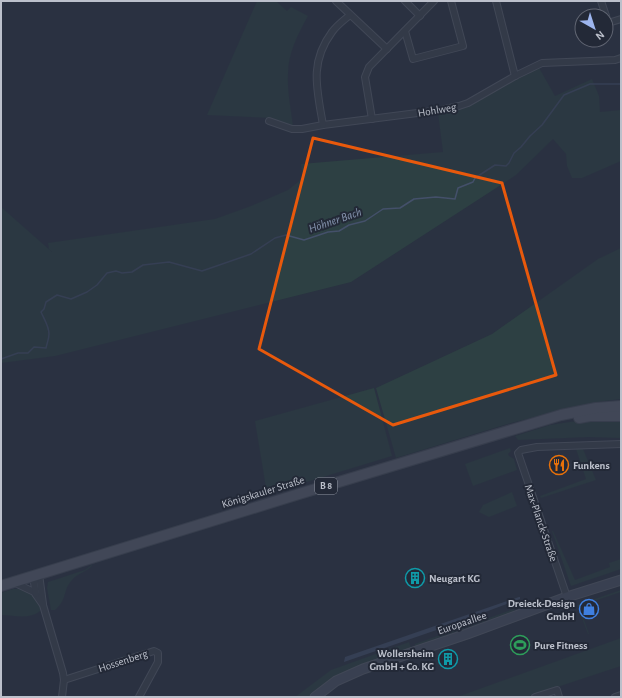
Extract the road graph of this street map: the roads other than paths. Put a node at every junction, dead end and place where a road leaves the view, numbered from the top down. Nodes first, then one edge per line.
1 (336, 1) edge
2 (405, 1) edge
3 (434, 1) edge
4 (451, 1) edge
5 (496, 1) edge
6 (350, 15) junction
7 (420, 16) junction
8 (405, 31) junction
9 (387, 49) junction
10 (621, 58) edge
11 (515, 76) junction
12 (372, 119) junction
13 (269, 121) dead end
14 (323, 125) junction
15 (621, 406) edge
16 (621, 416) edge
17 (534, 424) junction
18 (621, 444) edge
19 (39, 574) junction
20 (621, 580) edge
21 (13, 582) junction
22 (1, 586) edge
23 (36, 594) junction
24 (567, 597) junction
25 (43, 605) junction
26 (64, 680) junction
27 (621, 695) edge
28 (62, 697) edge
29 (139, 697) edge
30 (315, 697) edge
31 (534, 697) edge
32 (559, 697) edge
33 (615, 697) edge

1 - 6 street
2 - 7 street
3 - 7 street
4 - 8 street
5 - 11 street
6 - 9 street
6 - 14 street
7 - 8 street
8 - 9 street
9 - 12 street
10 - 11 street, Hohlweg
11 - 12 street, Hohlweg
12 - 14 street, Hohlweg
13 - 14 street, Hohlweg
15 - 17 main road, Königskauler Straße / B 8
16 - 17 main road, Königskauler Straße / B 8
17 - 19 main road, Königskauler Straße / B 8
18 - 24 street, Max-Planck-Straße
19 - 21 main road, Königskauler Straße / B 8
19 - 23 street
19 - 25 street
20 - 24 main road, Europaallee
21 - 22 main road, Königskauler Straße / B 8
21 - 23 street
23 - 25 street
24 - 30 main road, Europaallee
25 - 26 street
26 - 28 street
26 - 29 street, Hossenberg
27 - 33 street
31 - 32 street

